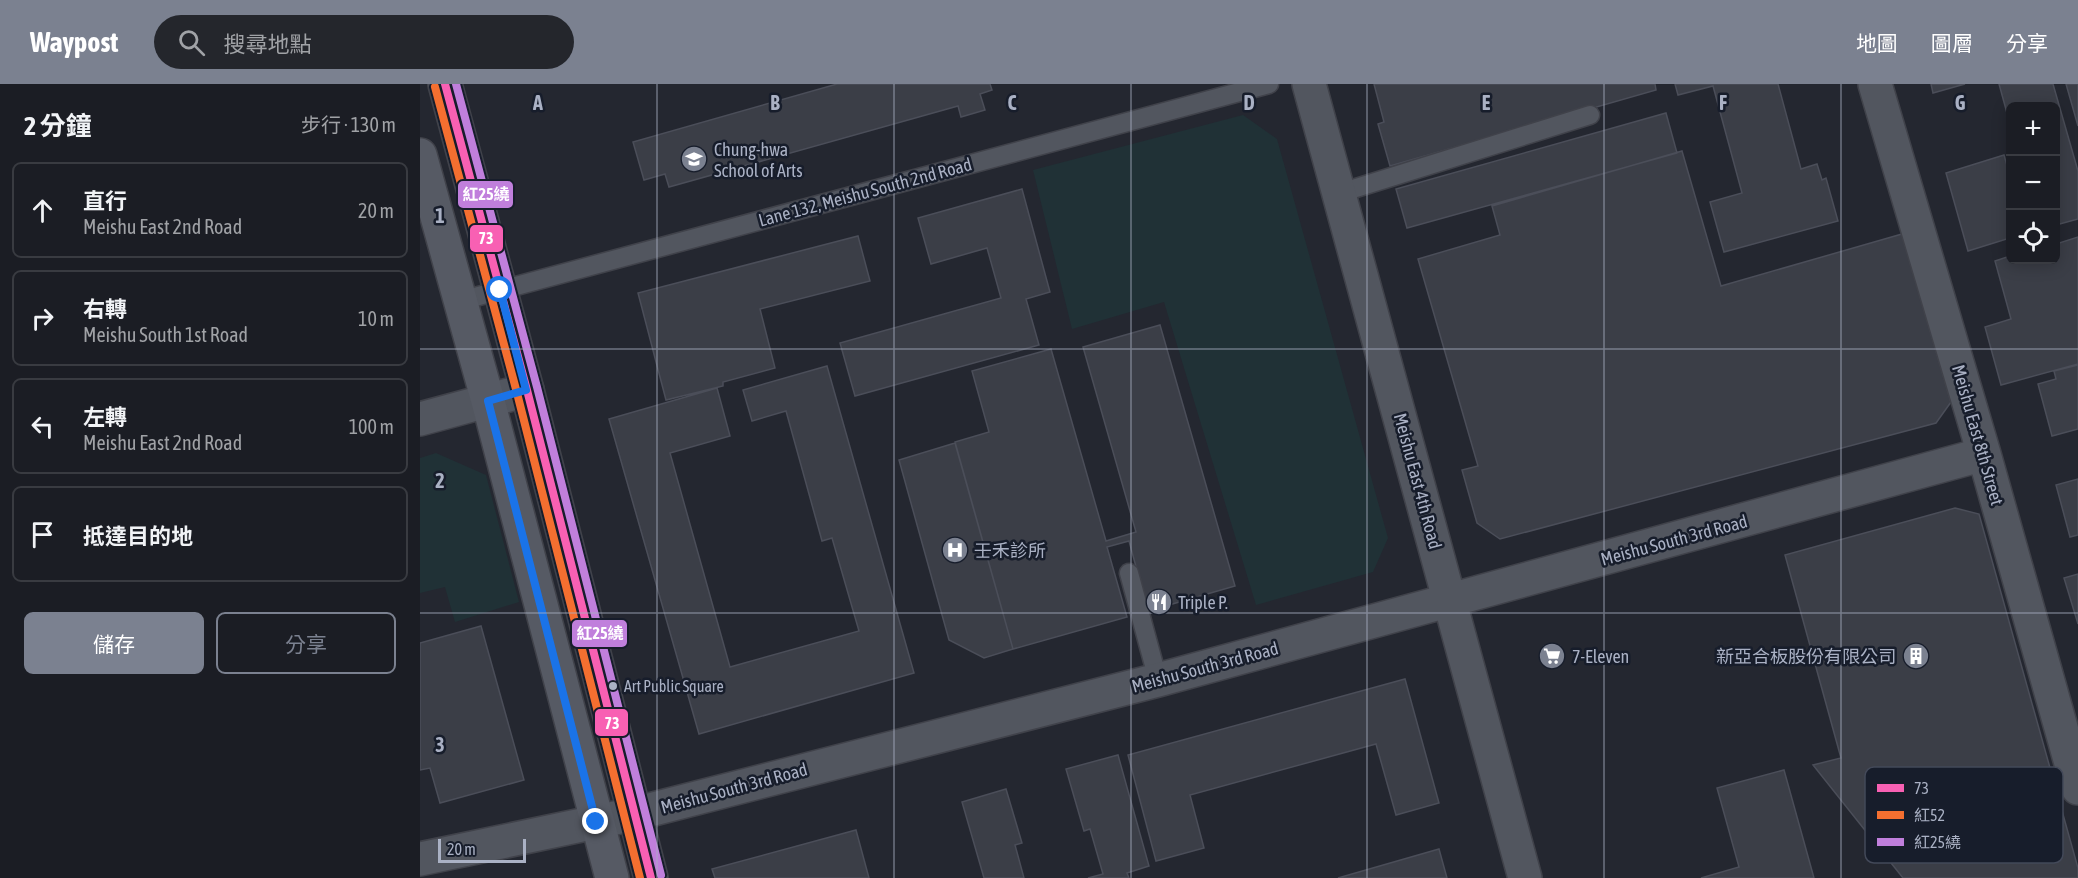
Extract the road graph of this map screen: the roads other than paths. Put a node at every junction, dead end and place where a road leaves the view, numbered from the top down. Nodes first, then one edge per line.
1 (445, 84) edge
2 (1269, 84) edge
3 (1309, 84) edge
4 (1875, 84) edge
5 (1590, 115) dead end
6 (420, 155) edge
7 (1340, 193) junction
8 (500, 290) junction
9 (460, 301) junction
10 (526, 390) junction
11 (488, 401) junction
12 (420, 419) edge
13 (1984, 454) junction
14 (1129, 573) dead end
15 (1450, 602) junction
16 (1158, 680) junction
17 (2078, 788) edge
18 (634, 814) junction
19 (596, 822) junction
20 (420, 859) edge
21 (612, 878) edge
22 (651, 878) edge
23 (1525, 878) edge

1 - 8 street
2 - 8 lane, Lane 132, Meishu South 2nd Road
3 - 7 street, Meishu East 4th Road
4 - 13 street, Meishu East 8th Street
5 - 7 lane
6 - 9 street
7 - 15 street, Meishu East 4th Road
8 - 9 lane, Lane 132, Meishu South 2nd Road
8 - 10 street
9 - 11 street
10 - 11 street
10 - 18 street
11 - 12 street
11 - 19 street
13 - 15 street, Meishu South 3rd Road
13 - 17 street, Meishu East 8th Street
14 - 16 lane
15 - 16 street, Meishu South 3rd Road
15 - 23 street, Meishu East 4th Road
16 - 18 street, Meishu South 3rd Road
18 - 19 street, Meishu South 3rd Road
18 - 22 street
19 - 20 street, Meishu South 3rd Road
19 - 21 street

